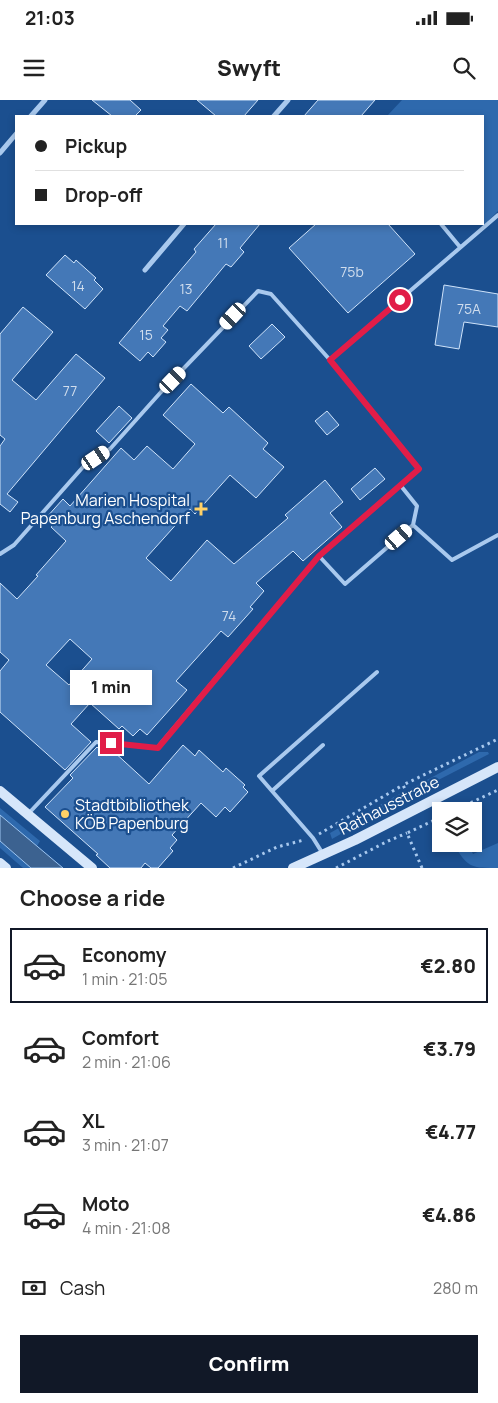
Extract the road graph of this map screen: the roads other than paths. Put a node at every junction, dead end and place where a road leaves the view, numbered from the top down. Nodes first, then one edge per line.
1 (45, 100) edge
2 (288, 100) edge
3 (32, 115) edge
4 (275, 115) edge
5 (15, 135) edge
6 (0, 153) edge
7 (498, 215) edge
8 (183, 225) edge
9 (442, 225) edge
10 (460, 247) junction
11 (145, 270) dead end
12 (330, 360) junction
13 (401, 486) junction
14 (413, 525) junction
15 (498, 535) edge
16 (0, 554) edge
17 (319, 556) junction
18 (377, 672) dead end
19 (323, 745) dead end
20 (498, 767) edge
21 (0, 791) edge
22 (272, 791) junction
23 (28, 814) junction
24 (323, 854) junction
25 (0, 863) edge
26 (6, 868) edge
27 (92, 868) edge
28 (293, 868) edge

1 - 3 street
2 - 4 street
5 - 6 street
7 - 10 lane
8 - 11 street
9 - 10 lane
10 - 12 lane
12 - 13 lane
12 - 16 lane
13 - 14 lane
13 - 17 lane
14 - 15 lane
14 - 17 lane
17 - 23 lane
18 - 22 lane
19 - 22 lane
20 - 24 street, Rathausstraße
21 - 23 street
22 - 24 lane
23 - 27 street
24 - 28 street, Rathausstraße
25 - 26 street

